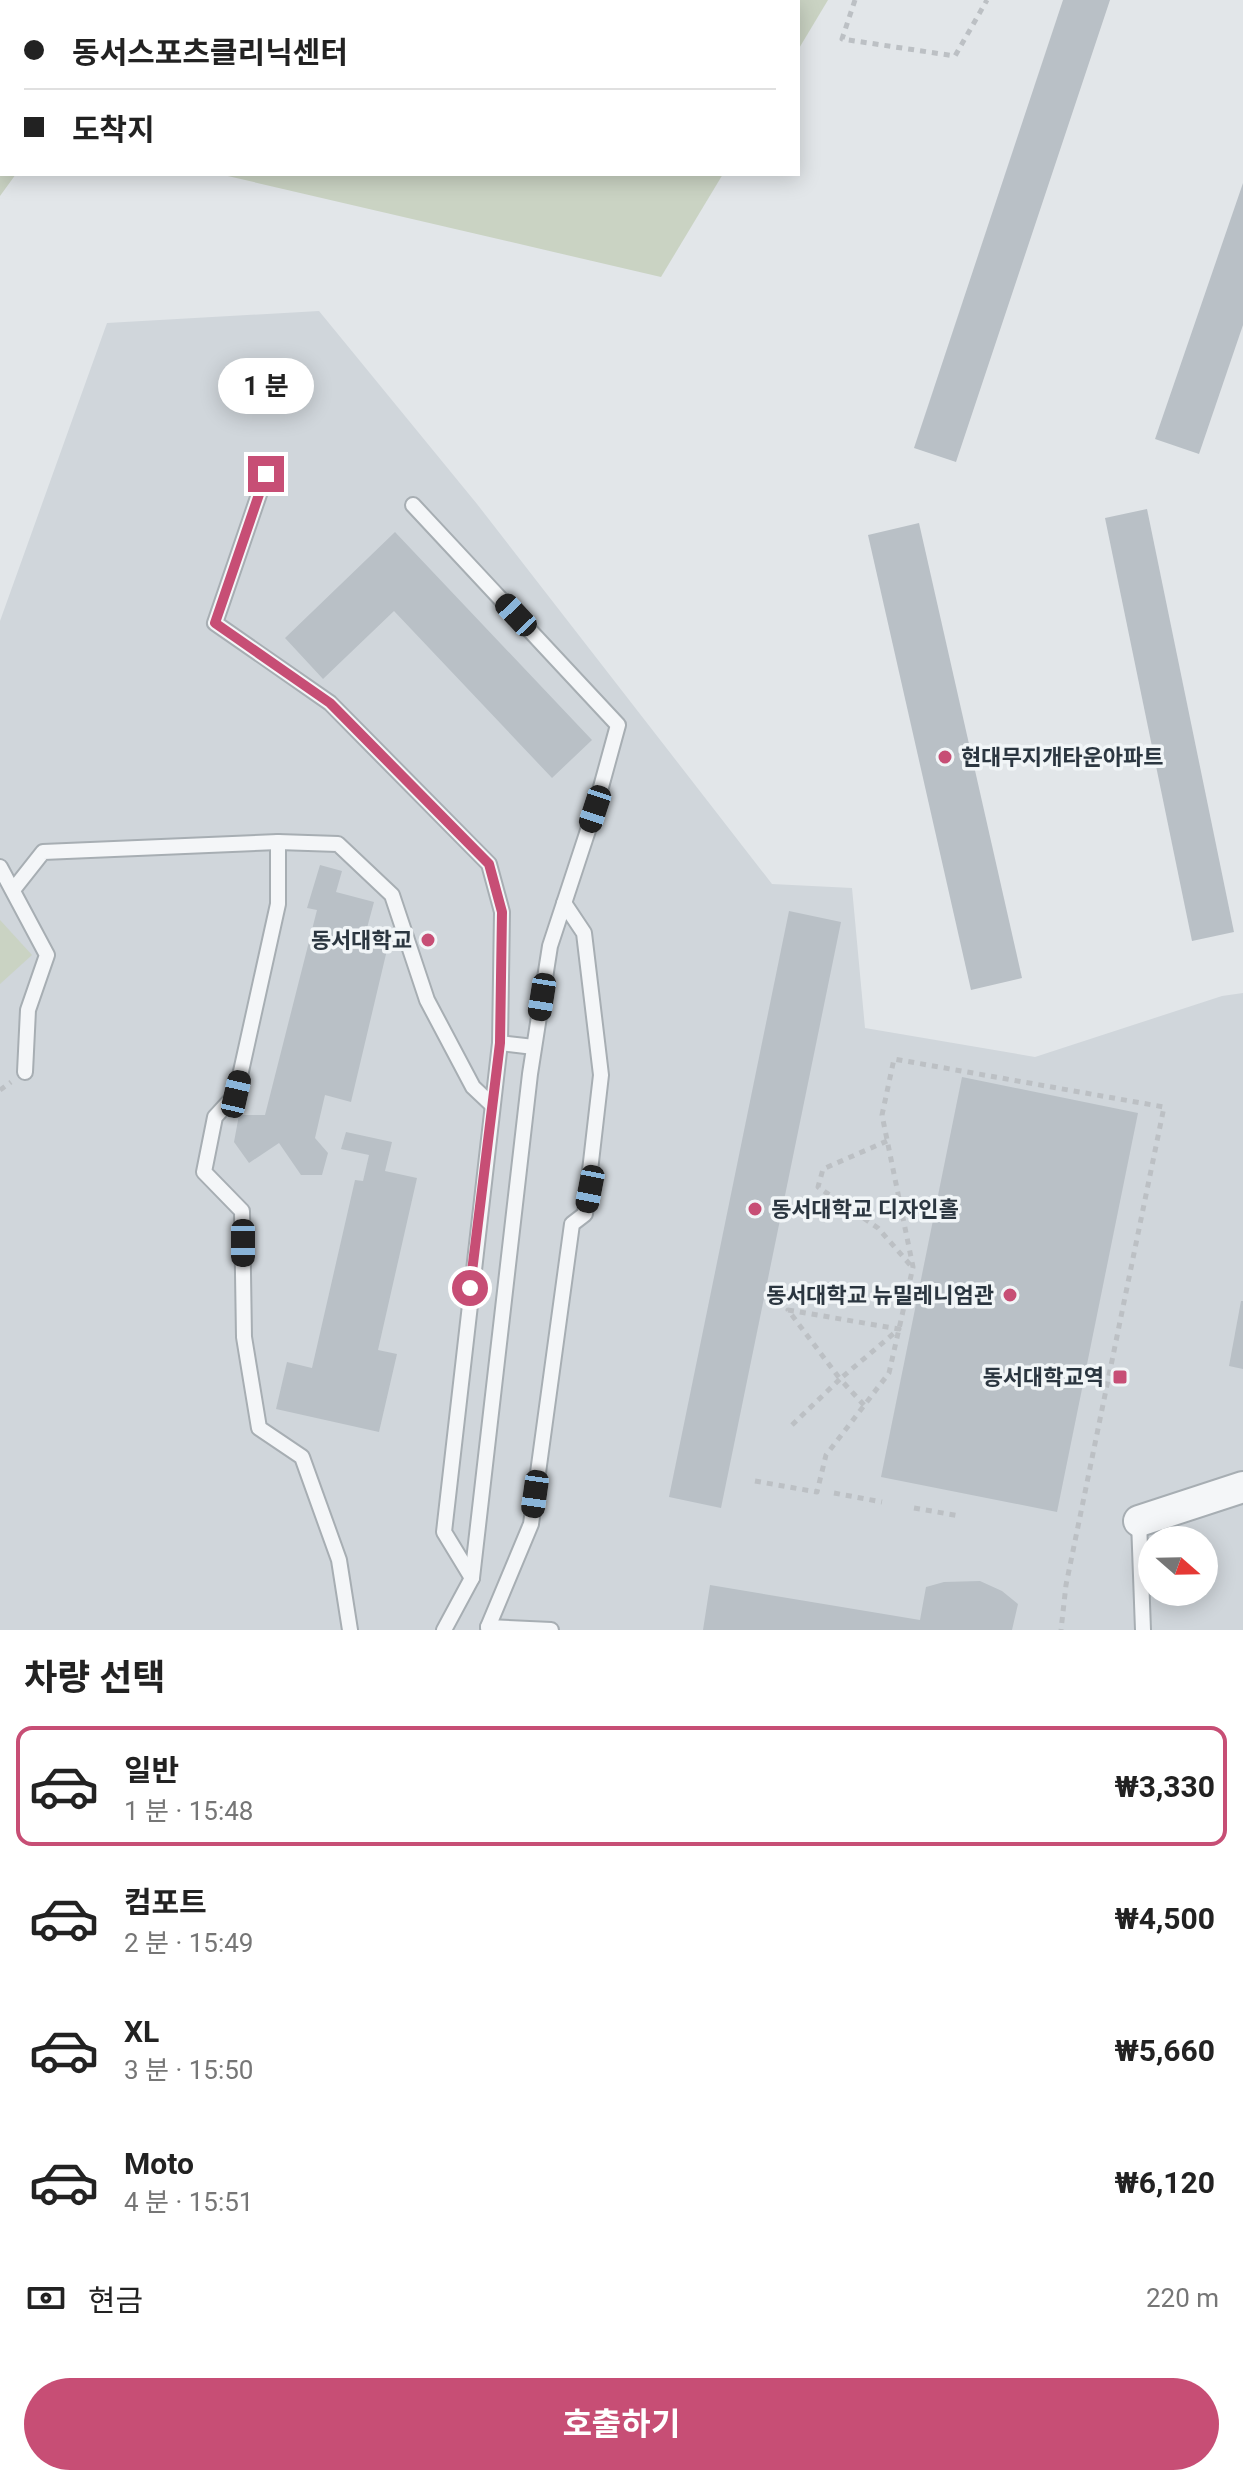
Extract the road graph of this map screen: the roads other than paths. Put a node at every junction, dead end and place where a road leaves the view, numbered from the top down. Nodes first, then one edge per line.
1 (266, 474) dead end
2 (413, 505) dead end
3 (278, 842) junction
4 (0, 867) edge
5 (13, 890) junction
6 (564, 903) junction
7 (500, 1043) junction
8 (534, 1047) junction
9 (25, 1072) dead end
10 (491, 1104) junction
11 (1243, 1487) edge
12 (1139, 1521) joint
13 (472, 1578) junction
14 (489, 1629) edge
15 (350, 1630) edge
16 (444, 1630) edge
17 (551, 1630) edge
18 (1143, 1630) edge

1 - 7 lane
2 - 6 lane
3 - 5 lane
3 - 10 lane
3 - 15 lane
4 - 5 lane
5 - 9 lane
6 - 8 lane
6 - 14 lane
7 - 8 lane
7 - 10 lane
8 - 13 lane
10 - 13 lane
11 - 12 street
12 - 18 lane
13 - 16 lane
14 - 17 lane

